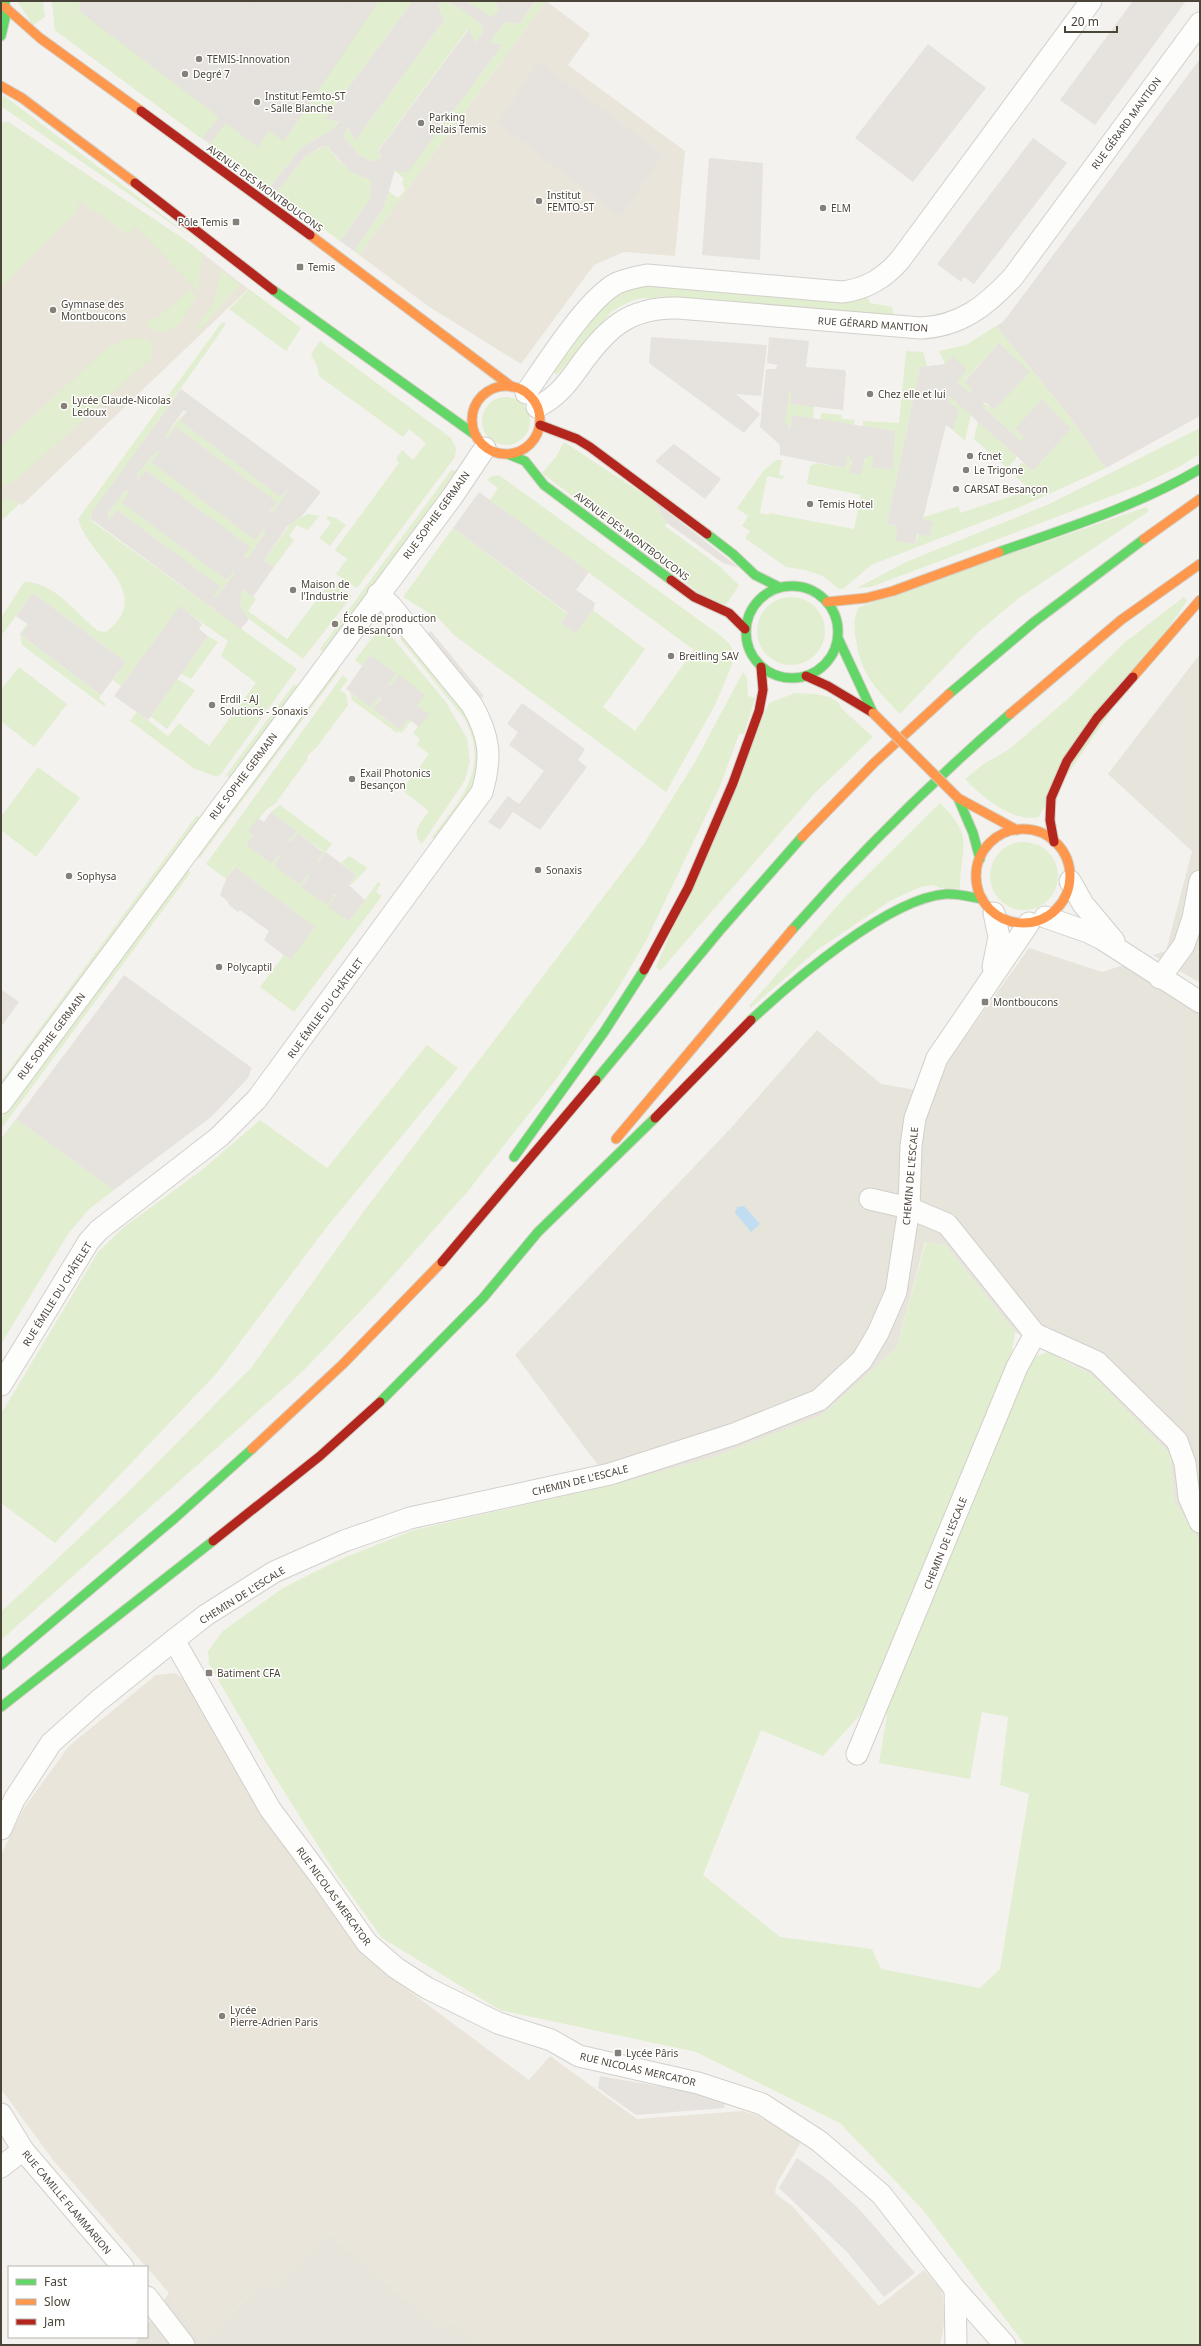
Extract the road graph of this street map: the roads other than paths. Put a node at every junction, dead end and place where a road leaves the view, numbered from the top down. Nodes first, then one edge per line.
1 (1091, 1) edge
2 (5, 4) edge
3 (1200, 23) edge
4 (1, 36) edge
5 (1, 86) edge
6 (529, 403) junction
7 (480, 441) junction
8 (510, 455) junction
9 (1200, 469) edge
10 (1200, 499) edge
11 (1200, 564) edge
12 (779, 588) junction
13 (378, 594) junction
14 (1200, 600) edge
15 (827, 602) junction
16 (745, 629) junction
17 (838, 638) junction
18 (761, 667) junction
19 (806, 676) junction
20 (873, 713) junction
21 (958, 798) junction
22 (1017, 830) junction
23 (1054, 842) junction
24 (980, 859) junction
25 (1070, 881) junction
26 (1200, 881) edge
27 (988, 906) junction
28 (1037, 920) junction
29 (1122, 950) junction
30 (991, 975) junction
31 (1160, 978) junction
32 (1200, 1002) edge
33 (1, 1103) edge
34 (509, 1164) dead end
35 (496, 1183) dead end
36 (870, 1198) dead end
37 (909, 1208) junction
38 (545, 1225) junction
39 (448, 1254) junction
40 (1035, 1334) junction
41 (1, 1386) edge
42 (1200, 1522) edge
43 (174, 1640) junction
44 (1, 1665) edge
45 (1, 1707) edge
46 (857, 1754) dead end
47 (1, 1828) edge
48 (1, 2114) edge
49 (23, 2150) junction
50 (1, 2167) edge
51 (122, 2266) edge
52 (955, 2289) junction
53 (148, 2298) edge
54 (184, 2345) edge
55 (956, 2345) edge
56 (1005, 2345) edge

1 - 6 street
2 - 4 main road
2 - 6 main road, AVENUE DES MONTBOUCONS
3 - 6 street, RUE GÉRARD MANTION
5 - 7 main road
6 - 7 main road
6 - 8 main road
6 - 12 main road, AVENUE DES MONTBOUCONS
7 - 8 main road
7 - 13 street, RUE SOPHIE GERMAIN
8 - 16 main road, AVENUE DES MONTBOUCONS
9 - 15 main road
10 - 39 main road
11 - 38 main road
12 - 15 main road
12 - 16 main road
13 - 33 street, RUE SOPHIE GERMAIN
13 - 41 street, RUE ÉMILIE DU CHÂTELET
14 - 23 main road
15 - 17 main road
16 - 18 main road
17 - 19 main road
17 - 20 main road
18 - 19 main road
18 - 34 main road
19 - 20 main road
20 - 21 main road, bridge
21 - 22 main road
21 - 24 main road
22 - 23 main road
22 - 24 main road
23 - 25 main road
24 - 27 main road
25 - 28 main road
25 - 29 street
26 - 31 street
27 - 28 main road
27 - 30 street, CHEMIN DE L'ESCALE
27 - 38 main road
28 - 29 street
28 - 30 street, CHEMIN DE L'ESCALE
29 - 31 street
30 - 37 street, CHEMIN DE L'ESCALE
31 - 32 street
35 - 39 main road
36 - 37 street
37 - 40 street
37 - 43 street, CHEMIN DE L'ESCALE
38 - 45 main road
39 - 44 main road
40 - 42 street
40 - 46 street, CHEMIN DE L'ESCALE
43 - 47 street, CHEMIN DE L'ESCALE
43 - 52 street, RUE NICOLAS MERCATOR
48 - 49 street, RUE CAMILLE FLAMMARION
49 - 50 street
49 - 51 street, RUE CAMILLE FLAMMARION
52 - 55 street
52 - 56 street, RUE NICOLAS MERCATOR
53 - 54 street

